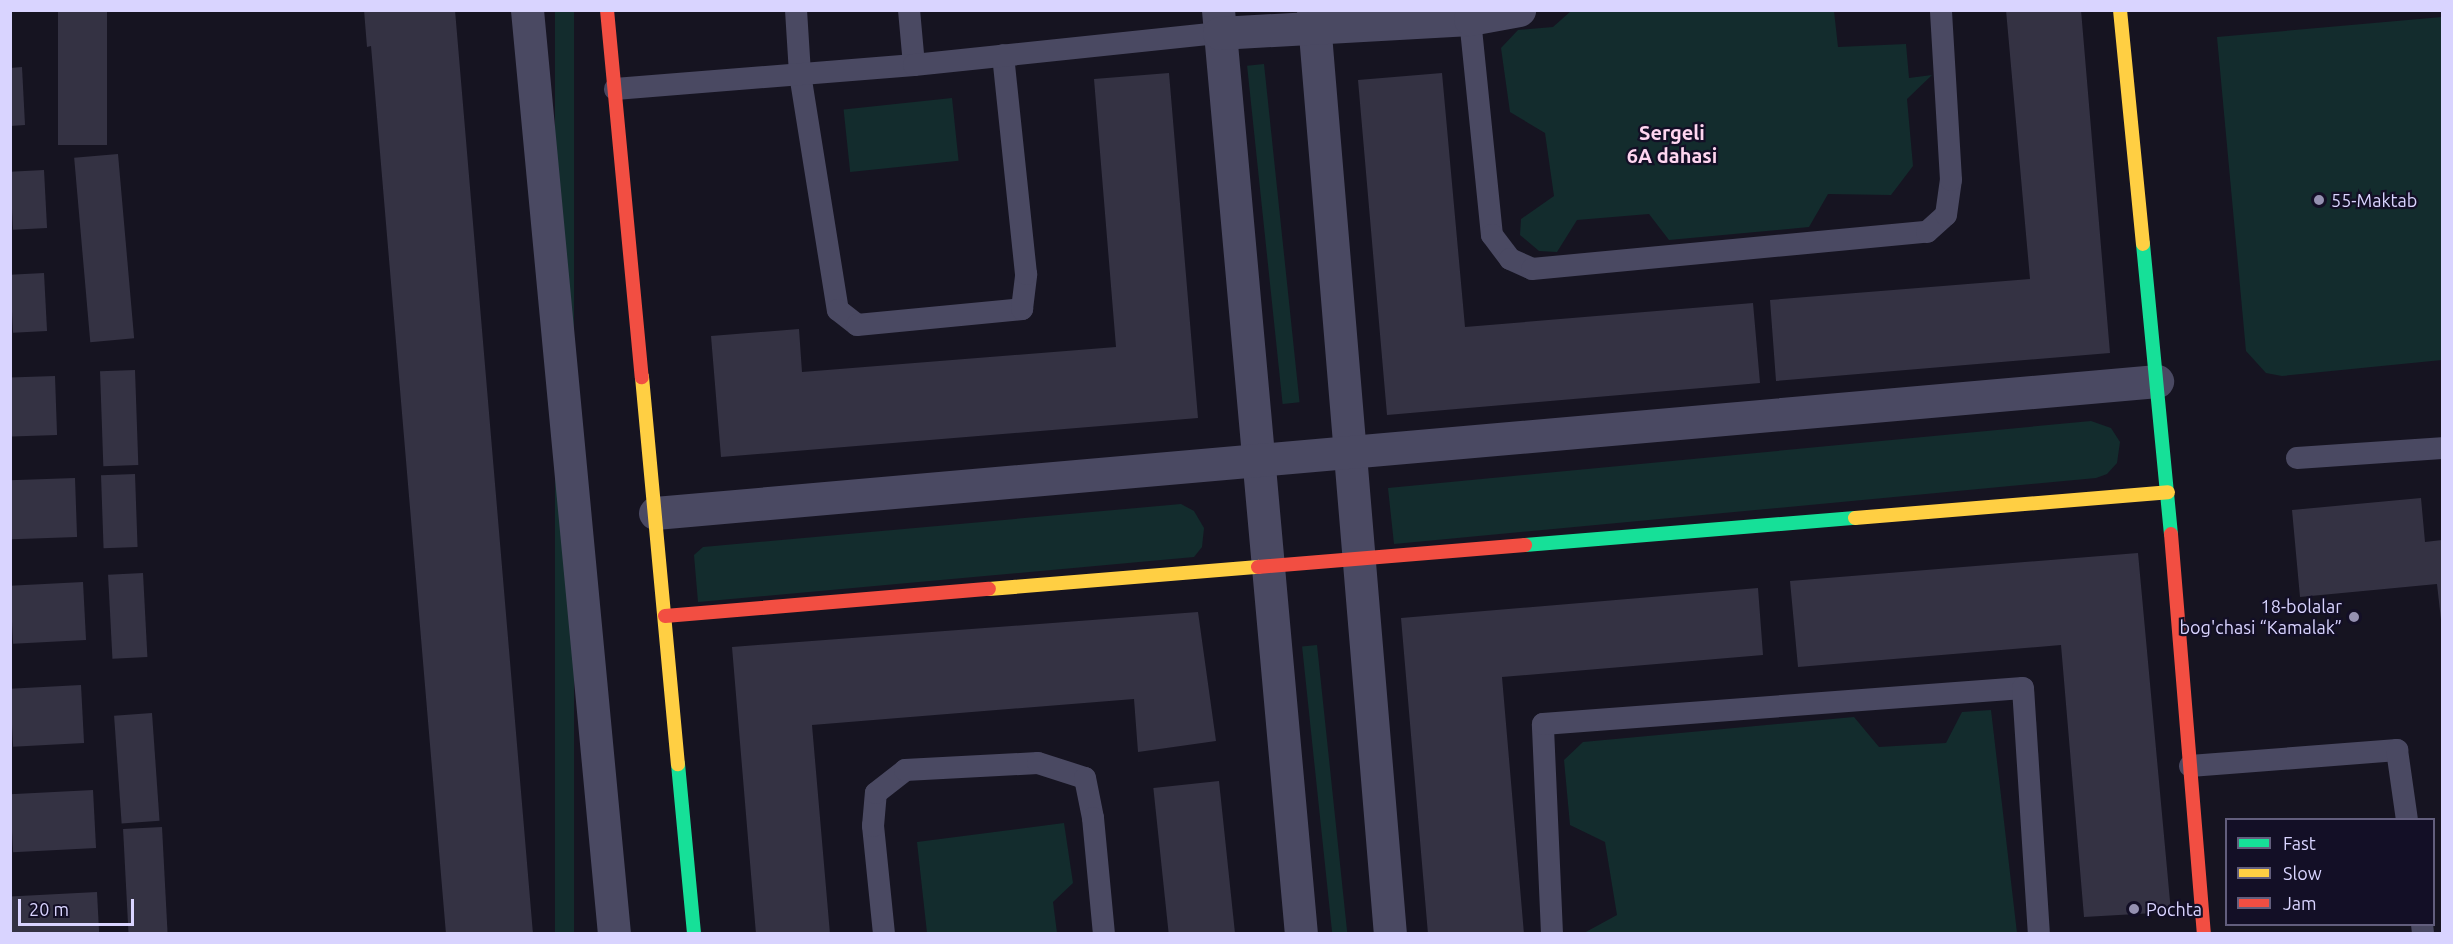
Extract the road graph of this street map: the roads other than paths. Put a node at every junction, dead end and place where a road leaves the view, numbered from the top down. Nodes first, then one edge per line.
1 (527, 10) edge
2 (607, 10) edge
3 (796, 10) edge
4 (909, 10) edge
5 (1519, 10) edge
6 (1941, 10) edge
7 (2120, 10) edge
8 (1314, 19) edge
9 (1470, 19) junction
10 (1218, 22) edge
11 (1003, 55) junction
12 (914, 65) junction
13 (800, 74) junction
14 (615, 89) junction
15 (2157, 381) junction
16 (2442, 448) edge
17 (1352, 453) junction
18 (2297, 458) dead end
19 (1258, 460) junction
20 (2168, 492) junction
21 (656, 513) junction
22 (1361, 561) junction
23 (1268, 568) junction
24 (665, 616) junction
25 (2190, 766) junction
26 (2407, 818) edge
27 (614, 933) edge
28 (694, 933) edge
29 (884, 933) edge
30 (1104, 933) edge
31 (1301, 933) edge
32 (1390, 933) edge
33 (1552, 933) edge
34 (2039, 933) edge
35 (2204, 933) edge

1 - 27 street
2 - 14 street
3 - 13 lane
4 - 12 lane
5 - 9 street
6 - 9 lane
7 - 15 street
8 - 9 street
8 - 10 street
8 - 17 street
10 - 11 lane
10 - 19 street
11 - 12 lane
11 - 13 lane
12 - 13 lane
13 - 14 lane
14 - 21 street
15 - 17 street
15 - 20 street
16 - 18 lane
17 - 19 street
17 - 22 street
19 - 21 street
19 - 23 street
20 - 22 street
20 - 25 street
21 - 24 street
22 - 23 street
22 - 32 street
23 - 24 street
23 - 31 street
24 - 28 street
25 - 26 lane
25 - 35 street
29 - 30 lane
33 - 34 lane

